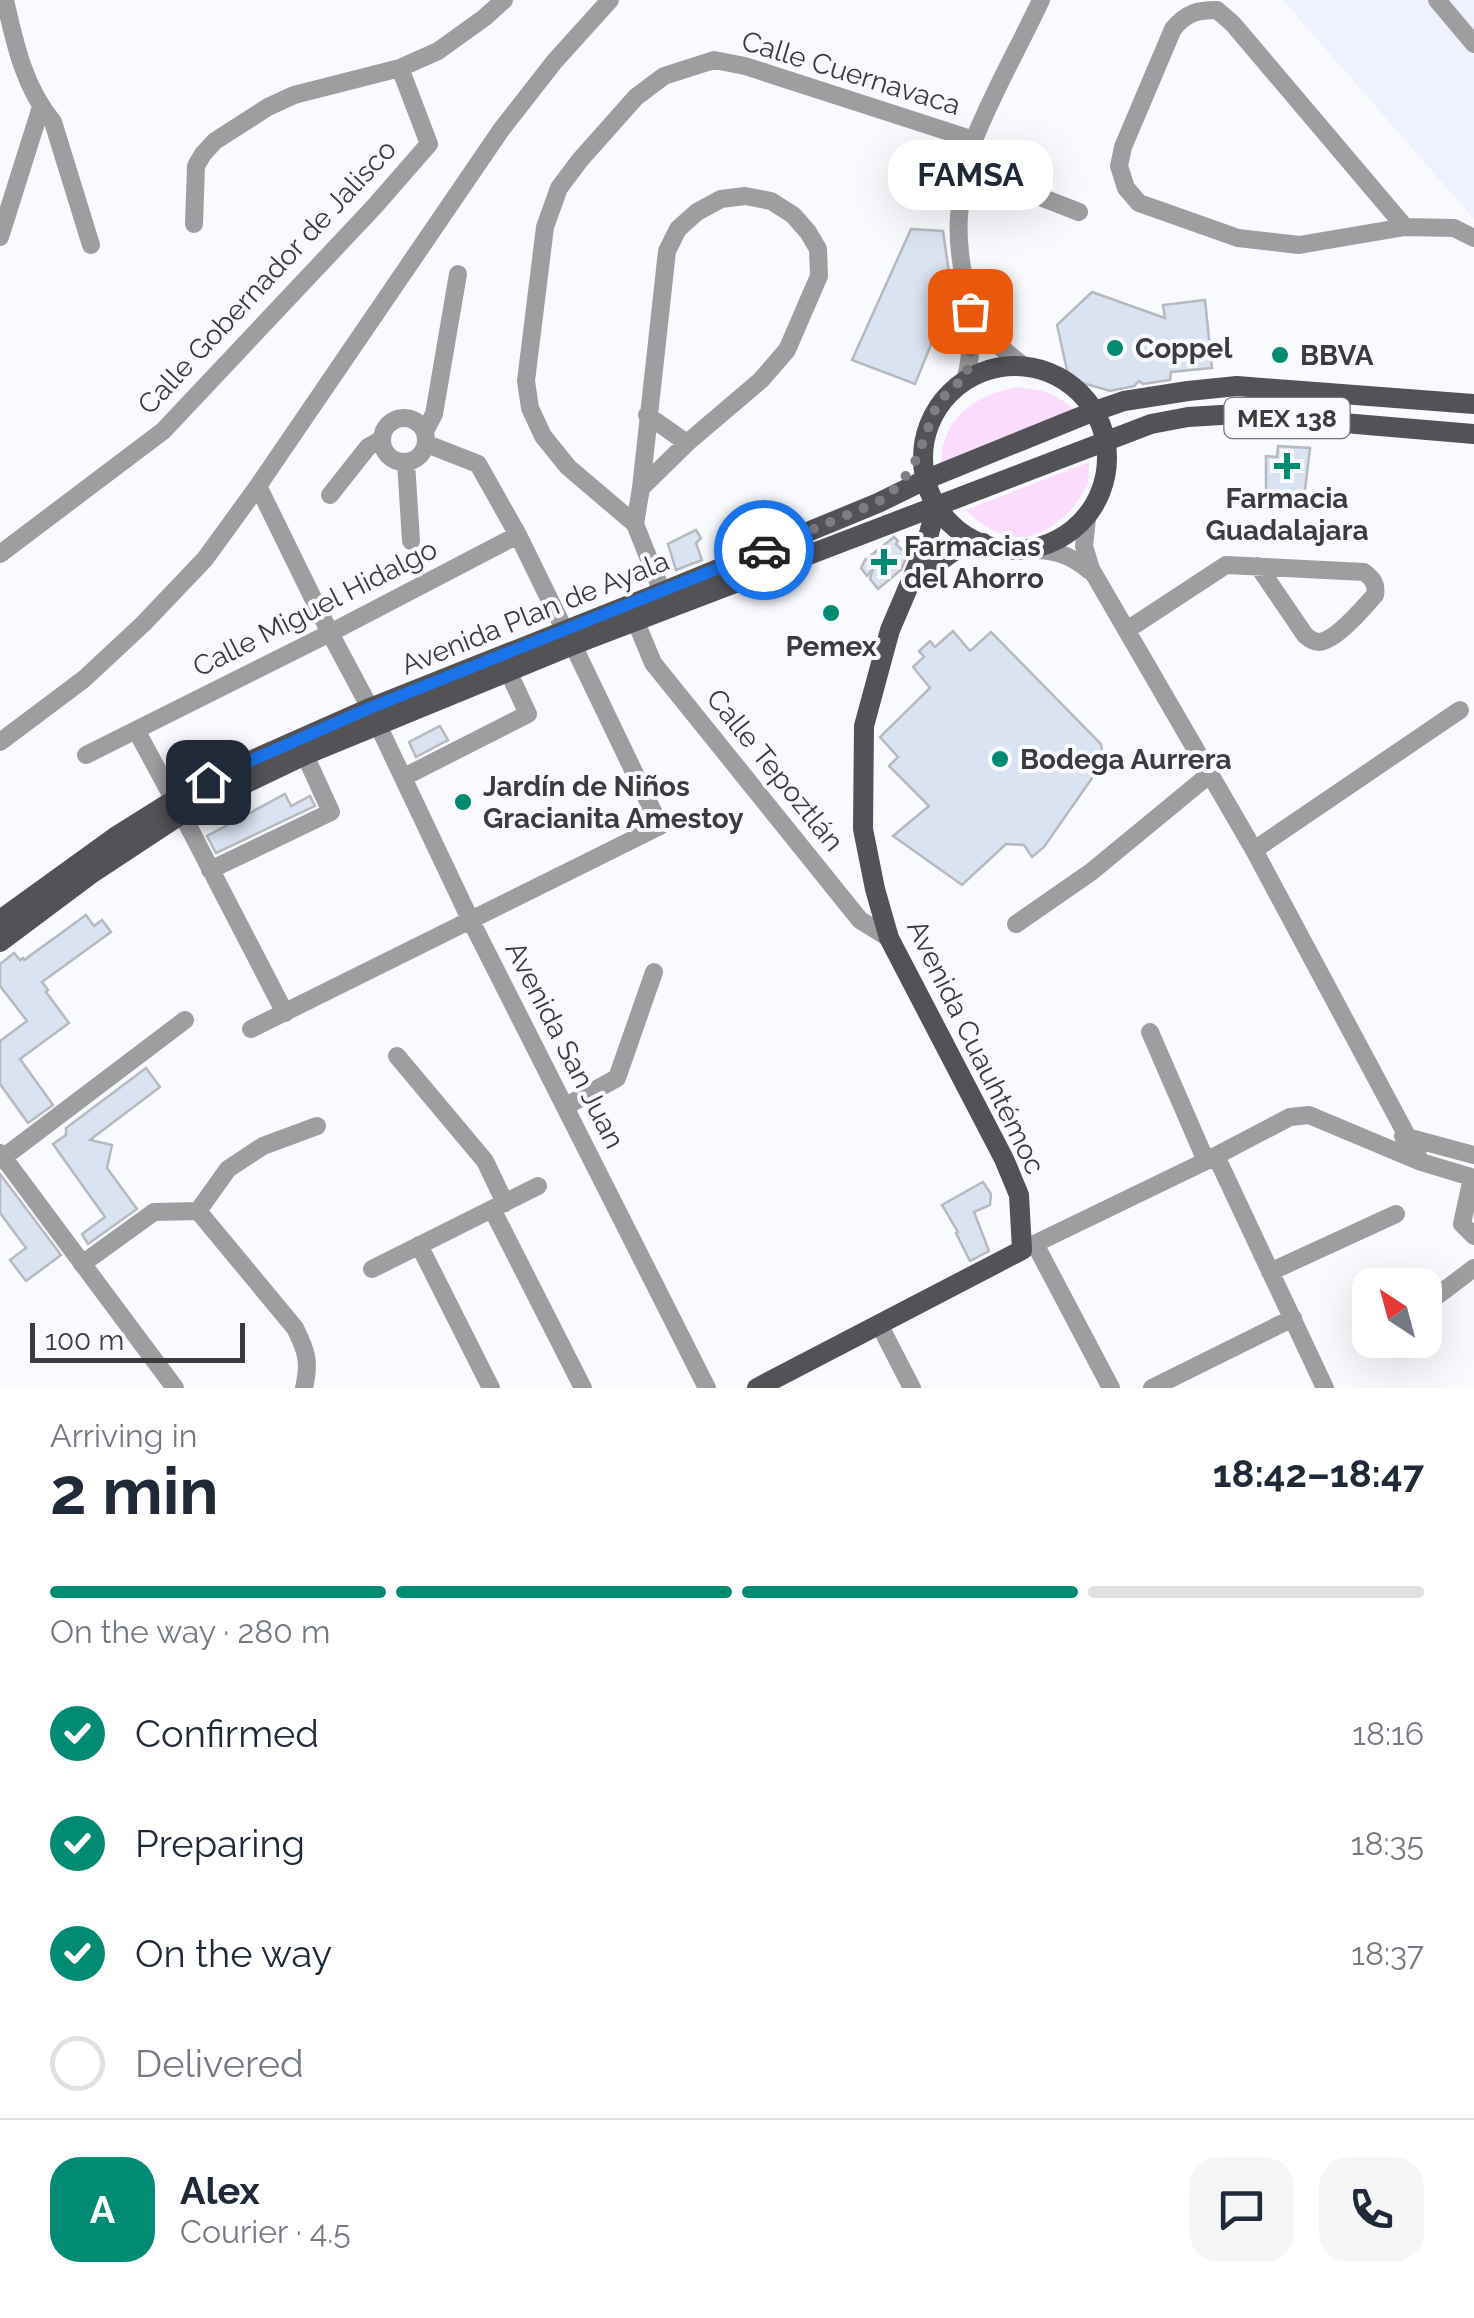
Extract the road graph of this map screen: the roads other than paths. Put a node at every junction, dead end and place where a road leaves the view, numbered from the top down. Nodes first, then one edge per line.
1 (5, 0) edge
2 (504, 0) edge
3 (610, 0) edge
4 (1042, 0) edge
5 (1436, 0) edge
6 (1474, 44) edge
7 (400, 68) junction
8 (41, 107) junction
9 (974, 140) junction
10 (966, 168) junction
11 (1079, 212) dead end
12 (194, 224) dead end
13 (1405, 227) junction
14 (0, 237) edge
15 (1474, 238) edge
16 (91, 245) dead end
17 (458, 274) dead end
18 (970, 311) junction
19 (1022, 365) junction
20 (966, 377) junction
21 (1057, 378) junction
22 (1124, 401) junction
23 (1474, 404) edge
24 (1092, 412) junction
25 (647, 414) junction
26 (1151, 424) junction
27 (928, 428) junction
28 (1474, 434) edge
29 (426, 437) junction
30 (382, 439) junction
31 (1104, 440) junction
32 (687, 444) junction
33 (406, 462) junction
34 (926, 479) junction
35 (258, 486) junction
36 (641, 488) junction
37 (1102, 488) junction
38 (330, 494) dead end
39 (878, 502) junction
40 (938, 504) junction
41 (1087, 519) junction
42 (897, 520) junction
43 (634, 524) junction
44 (518, 535) junction
45 (411, 540) dead end
46 (982, 544) junction
47 (925, 548) junction
48 (1035, 550) junction
49 (0, 554) edge
50 (1258, 566) junction
51 (1097, 579) junction
52 (913, 580) junction
53 (662, 592) junction
54 (636, 622) junction
55 (1127, 630) junction
56 (330, 633) junction
57 (569, 638) junction
58 (508, 671) junction
59 (1460, 710) dead end
60 (374, 716) junction
61 (136, 730) junction
62 (0, 742) edge
63 (86, 755) dead end
64 (305, 755) junction
65 (1210, 774) junction
66 (404, 777) junction
67 (178, 807) junction
68 (1254, 850) junction
69 (210, 870) junction
70 (470, 919) junction
71 (0, 920) edge
72 (1016, 924) dead end
73 (889, 938) junction
74 (0, 942) edge
75 (654, 972) dead end
76 (286, 1013) junction
77 (184, 1020) dead end
78 (252, 1029) dead end
79 (1150, 1032) dead end
80 (398, 1056) dead end
81 (566, 1106) junction
82 (317, 1126) dead end
83 (1406, 1136) junction
84 (1368, 1140) junction
85 (1474, 1155) edge
86 (1, 1157) edge
87 (1211, 1158) junction
88 (1421, 1162) junction
89 (1473, 1178) edge
90 (538, 1186) dead end
91 (499, 1206) junction
92 (198, 1212) junction
93 (1396, 1214) dead end
94 (1474, 1236) edge
95 (419, 1245) junction
96 (1029, 1247) junction
97 (82, 1264) junction
98 (1474, 1268) edge
99 (372, 1269) dead end
100 (1270, 1272) junction
101 (1442, 1292) edge
102 (1293, 1318) junction
103 (879, 1324) junction
104 (176, 1388) edge
105 (304, 1388) edge
106 (490, 1388) edge
107 (583, 1388) edge
108 (707, 1388) edge
109 (757, 1388) edge
110 (912, 1388) edge
111 (1111, 1388) edge
112 (1152, 1388) edge
113 (1326, 1388) edge

1 - 8 street
2 - 7 street
3 - 35 street
4 - 9 street
5 - 6 street
7 - 12 street
7 - 49 street, Calle Gobernador de Jalisco
8 - 14 street
8 - 16 street
9 - 10 street
9 - 43 street, Calle Cuernavaca
10 - 11 street
10 - 18 street
13 - 13 street
13 - 15 street
17 - 29 street
18 - 19 street
18 - 20 street
19 - 20 main road
19 - 21 main road
20 - 27 main road
21 - 22 main road
21 - 24 main road
22 - 23 main road, Avenida Plan de Ayala / MEX 138
22 - 24 main road, Avenida Plan de Ayala / MEX 138
24 - 31 main road
24 - 34 main road, Avenida Plan de Ayala / MEX 138
25 - 32 street
25 - 32 street
25 - 36 street
26 - 28 main road, Avenida Plan de Ayala / MEX 138
26 - 31 main road, Avenida Plan de Ayala / MEX 138
26 - 37 main road
27 - 34 main road
27 - 39 main road
29 - 30 street
29 - 33 street
29 - 44 street
30 - 33 street
30 - 38 street
31 - 37 main road
31 - 40 main road, Avenida Plan de Ayala / MEX 138
32 - 36 street
33 - 45 street
34 - 39 main road, Avenida Plan de Ayala / MEX 138
34 - 40 main road
35 - 56 street, Avenida San Juan
35 - 62 street
36 - 43 street
37 - 41 main road
39 - 53 main road, Avenida Plan de Ayala / MEX 138
40 - 42 main road, Avenida Plan de Ayala / MEX 138
40 - 46 main road
40 - 47 main road, Avenida Cuauhtémoc
41 - 48 main road
41 - 51 street
42 - 47 main road
42 - 54 main road, Avenida Plan de Ayala / MEX 138
43 - 53 street, Calle Cuernavaca
44 - 56 street, Calle Miguel Hidalgo
44 - 57 street
46 - 48 main road
46 - 52 main road
47 - 52 main road, Avenida Cuauhtémoc
48 - 51 street
50 - 50 street
50 - 55 street
51 - 55 street
52 - 73 main road, Avenida Cuauhtémoc
53 - 57 main road, Avenida Plan de Ayala / MEX 138
54 - 57 main road, Avenida Plan de Ayala / MEX 138
54 - 73 street, Calle Tepoztlán
55 - 65 street
56 - 60 street, Avenida San Juan
56 - 61 street, Calle Miguel Hidalgo
57 - 58 main road, Avenida Plan de Ayala / MEX 138
57 - 60 main road, Avenida Plan de Ayala / MEX 138
57 - 70 street
58 - 60 main road, Avenida Plan de Ayala / MEX 138
58 - 66 street
59 - 68 street
60 - 64 main road, Avenida Plan de Ayala / MEX 138
60 - 66 street, Avenida San Juan
60 - 67 main road, Avenida Plan de Ayala / MEX 138
61 - 63 street, Calle Miguel Hidalgo
61 - 67 street
64 - 67 main road, Avenida Plan de Ayala / MEX 138
64 - 69 street
65 - 68 street
65 - 72 street
66 - 70 street, Avenida San Juan
67 - 69 street
67 - 71 main road, Avenida Plan de Ayala / MEX 138
67 - 74 main road, Avenida Plan de Ayala / MEX 138
68 - 83 street
69 - 76 street
70 - 76 street
70 - 81 street, Avenida San Juan
73 - 96 main road, Avenida Cuauhtémoc
75 - 81 street
76 - 78 street
77 - 86 street
79 - 87 street
80 - 91 street
81 - 108 street, Avenida San Juan
82 - 92 street
83 - 84 street
83 - 85 street
83 - 88 street
84 - 87 street
84 - 88 street
86 - 97 street
87 - 96 street
87 - 100 street
88 - 89 street
89 - 94 street
90 - 91 street
91 - 95 street
91 - 107 street
92 - 97 street
92 - 105 street
93 - 100 street
95 - 99 street
95 - 106 street
96 - 103 main road
96 - 111 street
97 - 104 street
98 - 101 street
100 - 102 street
102 - 112 street
102 - 113 street
103 - 109 main road
103 - 110 street

